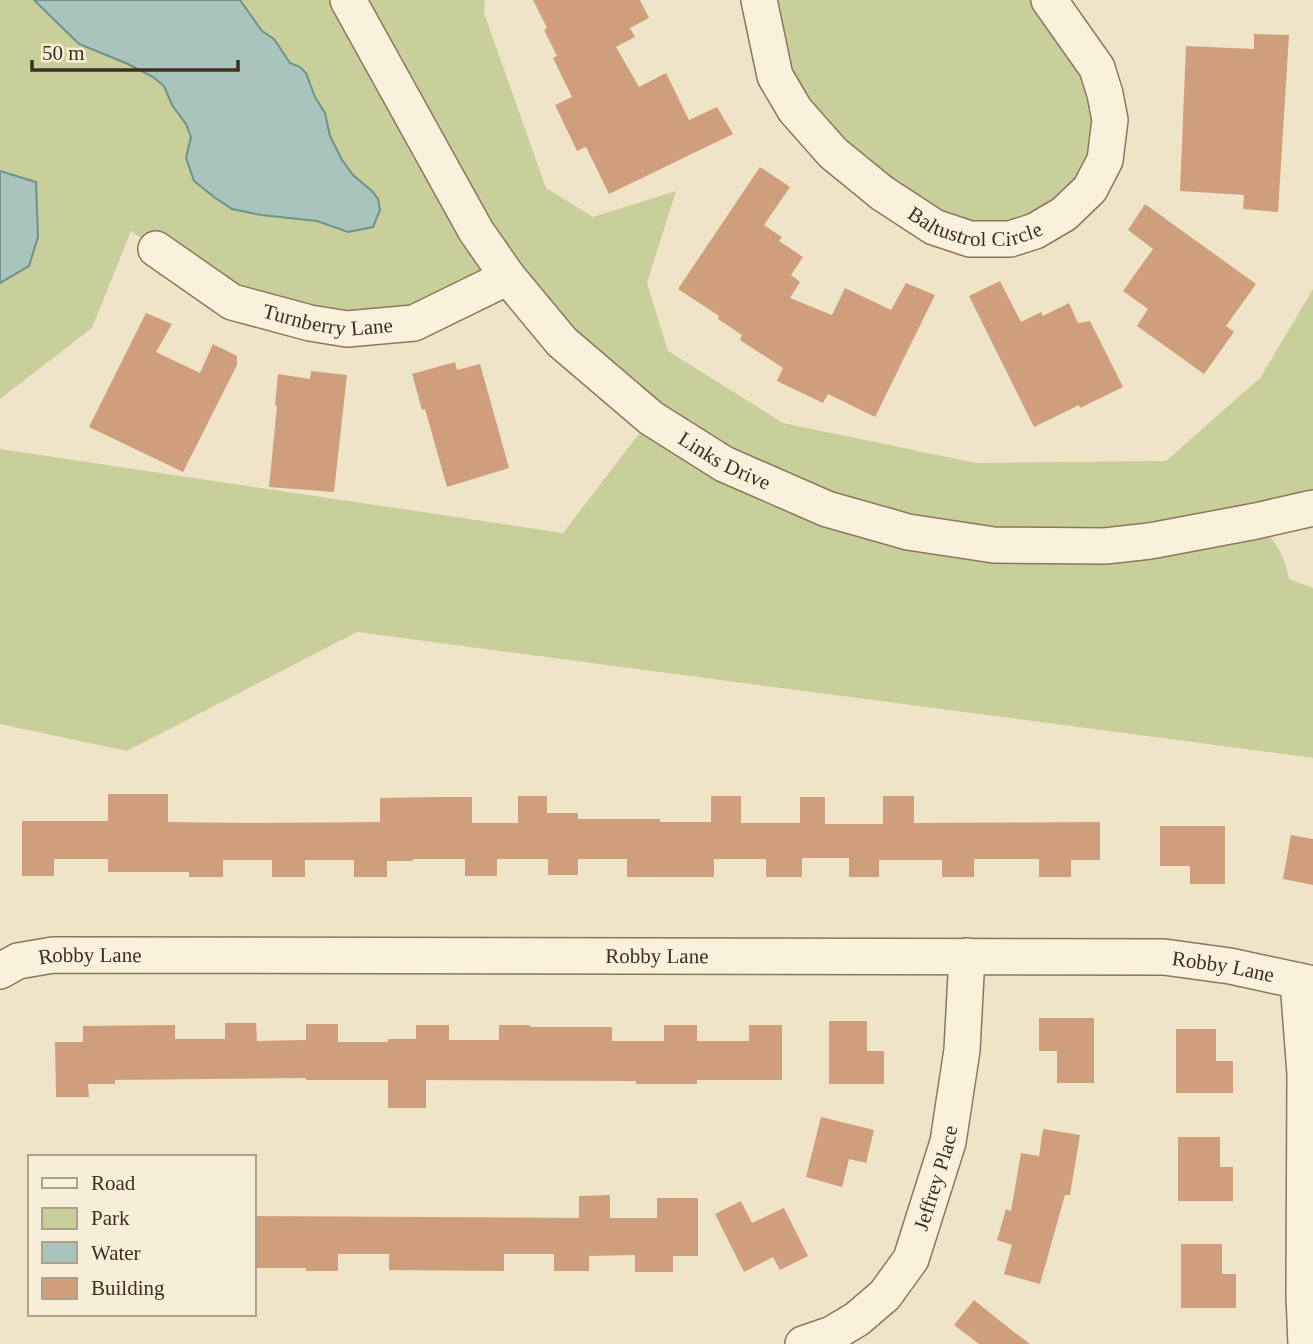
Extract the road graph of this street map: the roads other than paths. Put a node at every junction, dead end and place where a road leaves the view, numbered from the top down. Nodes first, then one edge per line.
1 (348, 0) edge
2 (758, 0) edge
3 (1049, 0) edge
4 (156, 248) dead end
5 (508, 276) junction
6 (1313, 508) edge
7 (967, 956) junction
8 (0, 971) edge
9 (1306, 983) edge
10 (803, 1344) edge
11 (1306, 1344) edge

1 - 5 street, Links Drive
2 - 3 street, Baltustrol Circle
4 - 5 street, Turnberry Lane
5 - 6 street, Links Drive
7 - 8 street, Robby Lane
7 - 9 street, Robby Lane
7 - 10 street, Jeffrey Place
9 - 11 street

